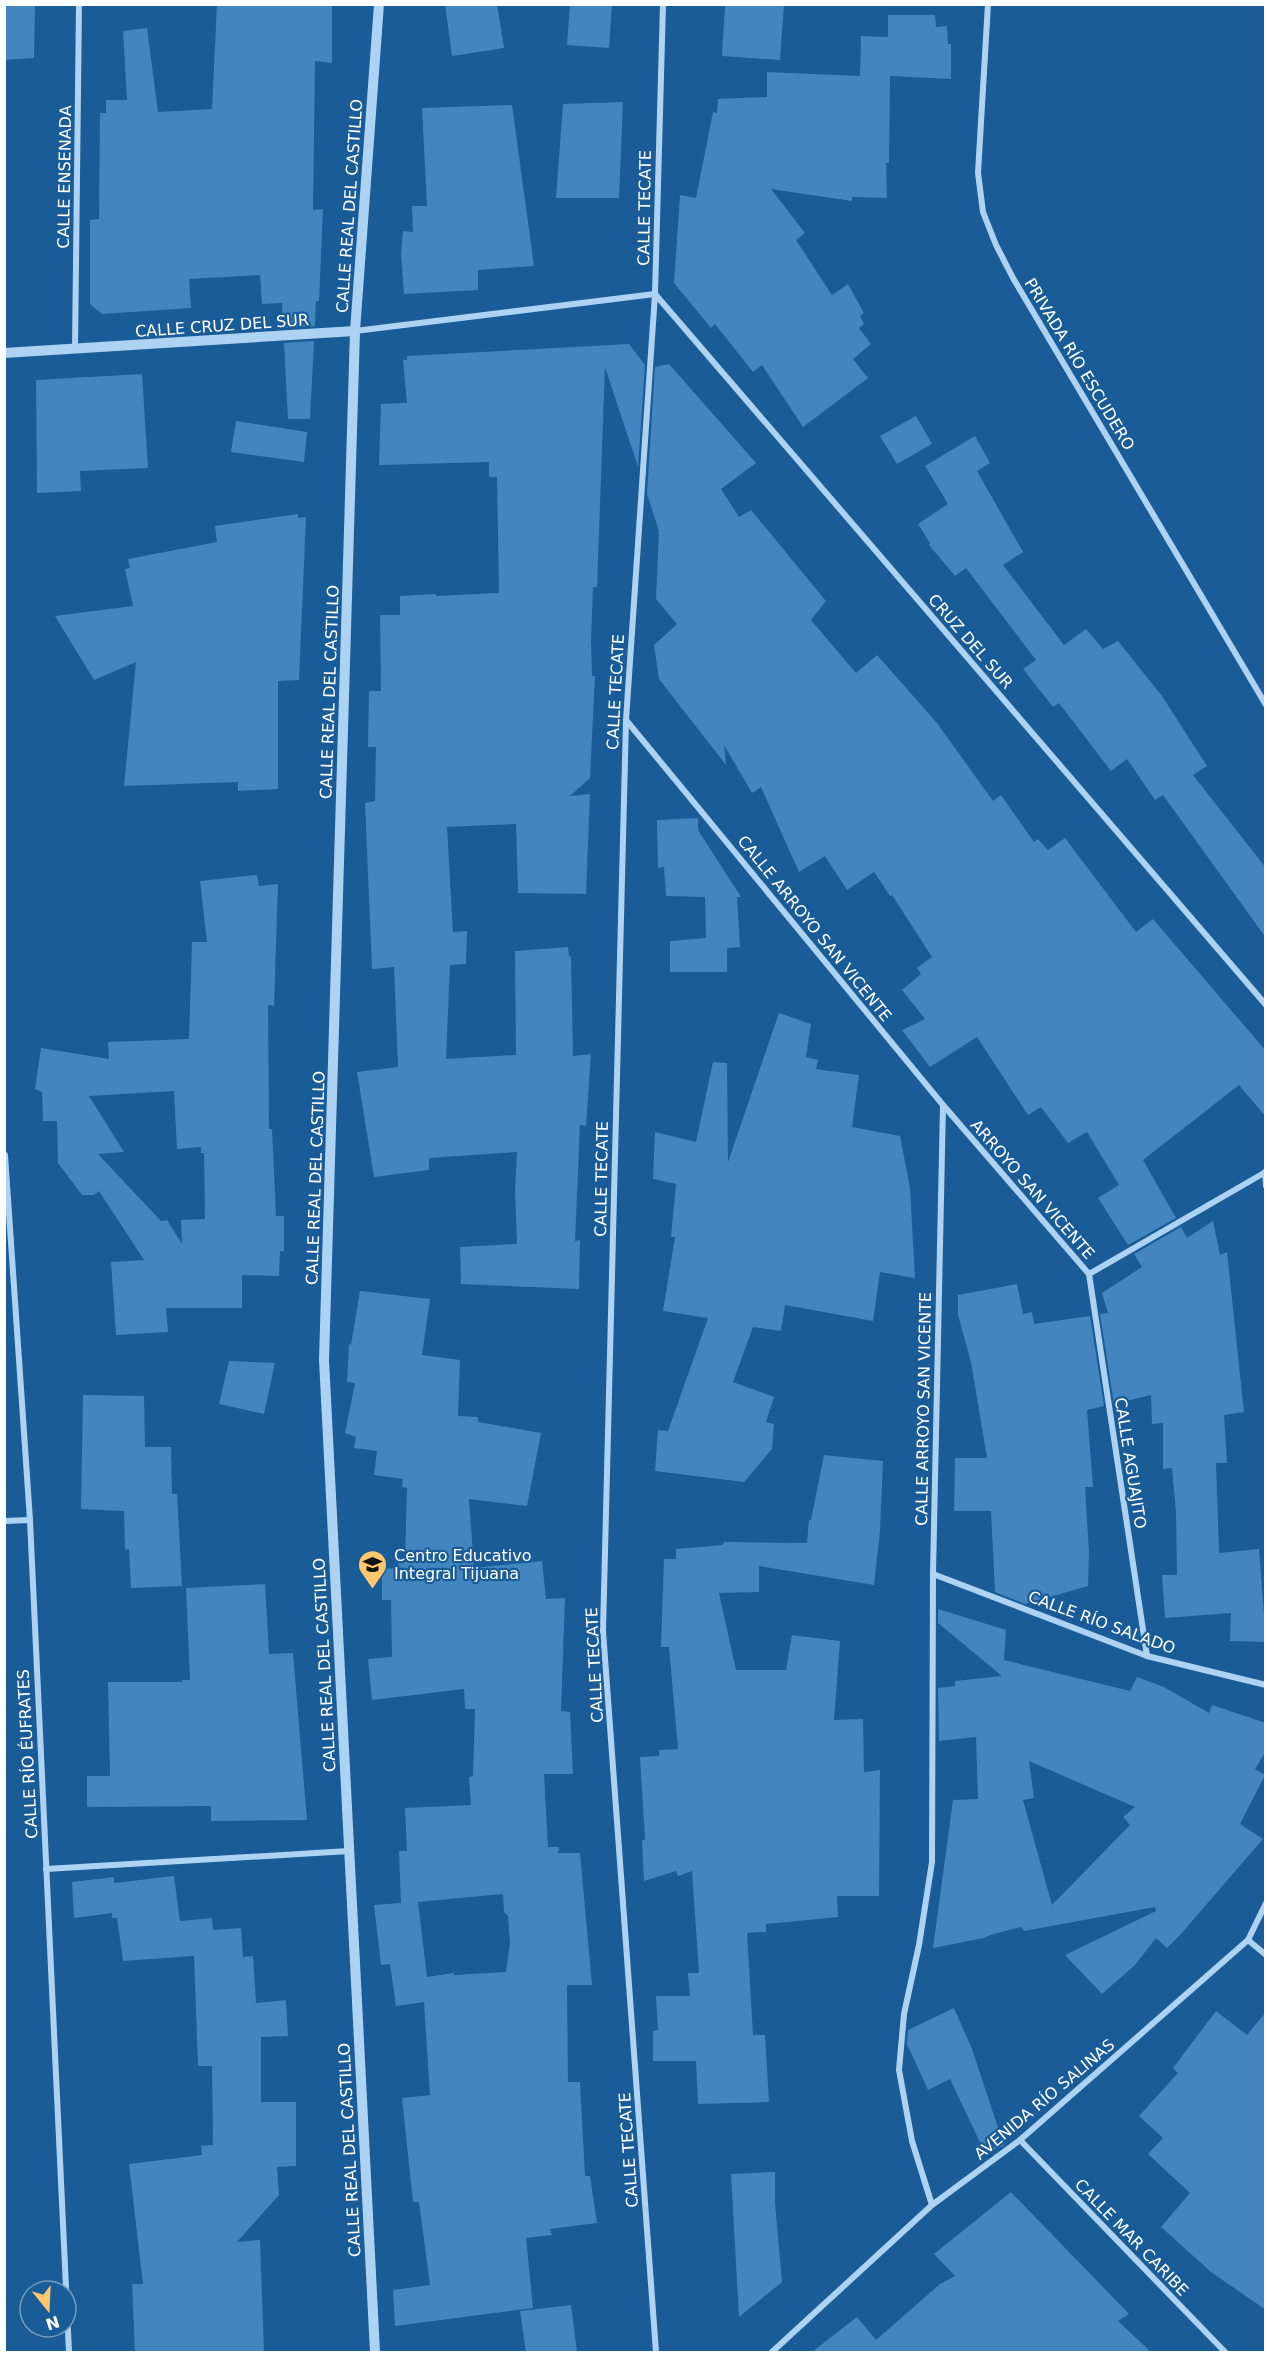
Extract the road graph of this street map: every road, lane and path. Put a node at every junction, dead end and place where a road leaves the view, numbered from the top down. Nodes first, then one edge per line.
1 (79, 4) edge
2 (379, 4) edge
3 (663, 4) edge
4 (988, 4) edge
5 (655, 294) junction
6 (355, 331) junction
7 (75, 349) junction
8 (4, 353) edge
9 (1266, 705) edge
10 (626, 720) junction
11 (1266, 1005) edge
12 (943, 1105) junction
13 (5, 1155) edge
14 (1265, 1172) edge
15 (1266, 1186) edge
16 (1089, 1274) junction
17 (30, 1520) junction
18 (4, 1521) edge
19 (933, 1574) junction
20 (1147, 1656) junction
21 (1266, 1685) edge
22 (349, 1851) junction
23 (46, 1869) junction
24 (1266, 1903) edge
25 (1248, 1940) junction
26 (1266, 1955) edge
27 (1020, 2140) junction
28 (932, 2205) junction
29 (69, 2352) edge
30 (375, 2352) edge
31 (656, 2352) edge
32 (772, 2352) edge
33 (1225, 2352) edge

1 - 7 street, CALLE ENSENADA
2 - 6 street, CALLE REAL DEL CASTILLO
3 - 5 street, CALLE TECATE
4 - 9 street, PRIVADA RÍO ESCUDERO
5 - 6 street, CALLE CRUZ DEL SUR
5 - 10 street, CALLE TECATE
5 - 11 street, CRUZ DEL SUR
6 - 7 street, CALLE CRUZ DEL SUR
6 - 22 street, CALLE REAL DEL CASTILLO
7 - 8 street, CALLE CRUZ DEL SUR
10 - 12 street, CALLE ARROYO SAN VICENTE
10 - 31 street, CALLE TECATE
12 - 16 street, ARROYO SAN VICENTE
12 - 19 street, CALLE ARROYO SAN VICENTE
13 - 17 street, CALLE RÍO ÉUFRATES
14 - 15 street
14 - 16 street, ARROYO SAN VICENTE
16 - 20 street, CALLE AGUAJITO
17 - 18 street
17 - 23 street, CALLE RÍO ÉUFRATES
19 - 20 street, CALLE RÍO SALADO
19 - 28 street, CALLE ARROYO SAN VICENTE
20 - 21 street, CALLE RÍO SALADO
22 - 23 street
22 - 30 street, CALLE REAL DEL CASTILLO
23 - 29 street, CALLE RÍO ÉUFRATES
24 - 25 street, AVENIDA RÍO SALINAS
25 - 26 street
25 - 27 street, AVENIDA RÍO SALINAS
27 - 28 street, AVENIDA RÍO SALINAS
27 - 33 street, CALLE MAR CARIBE
28 - 32 street, AVENIDA RÍO SALINAS

